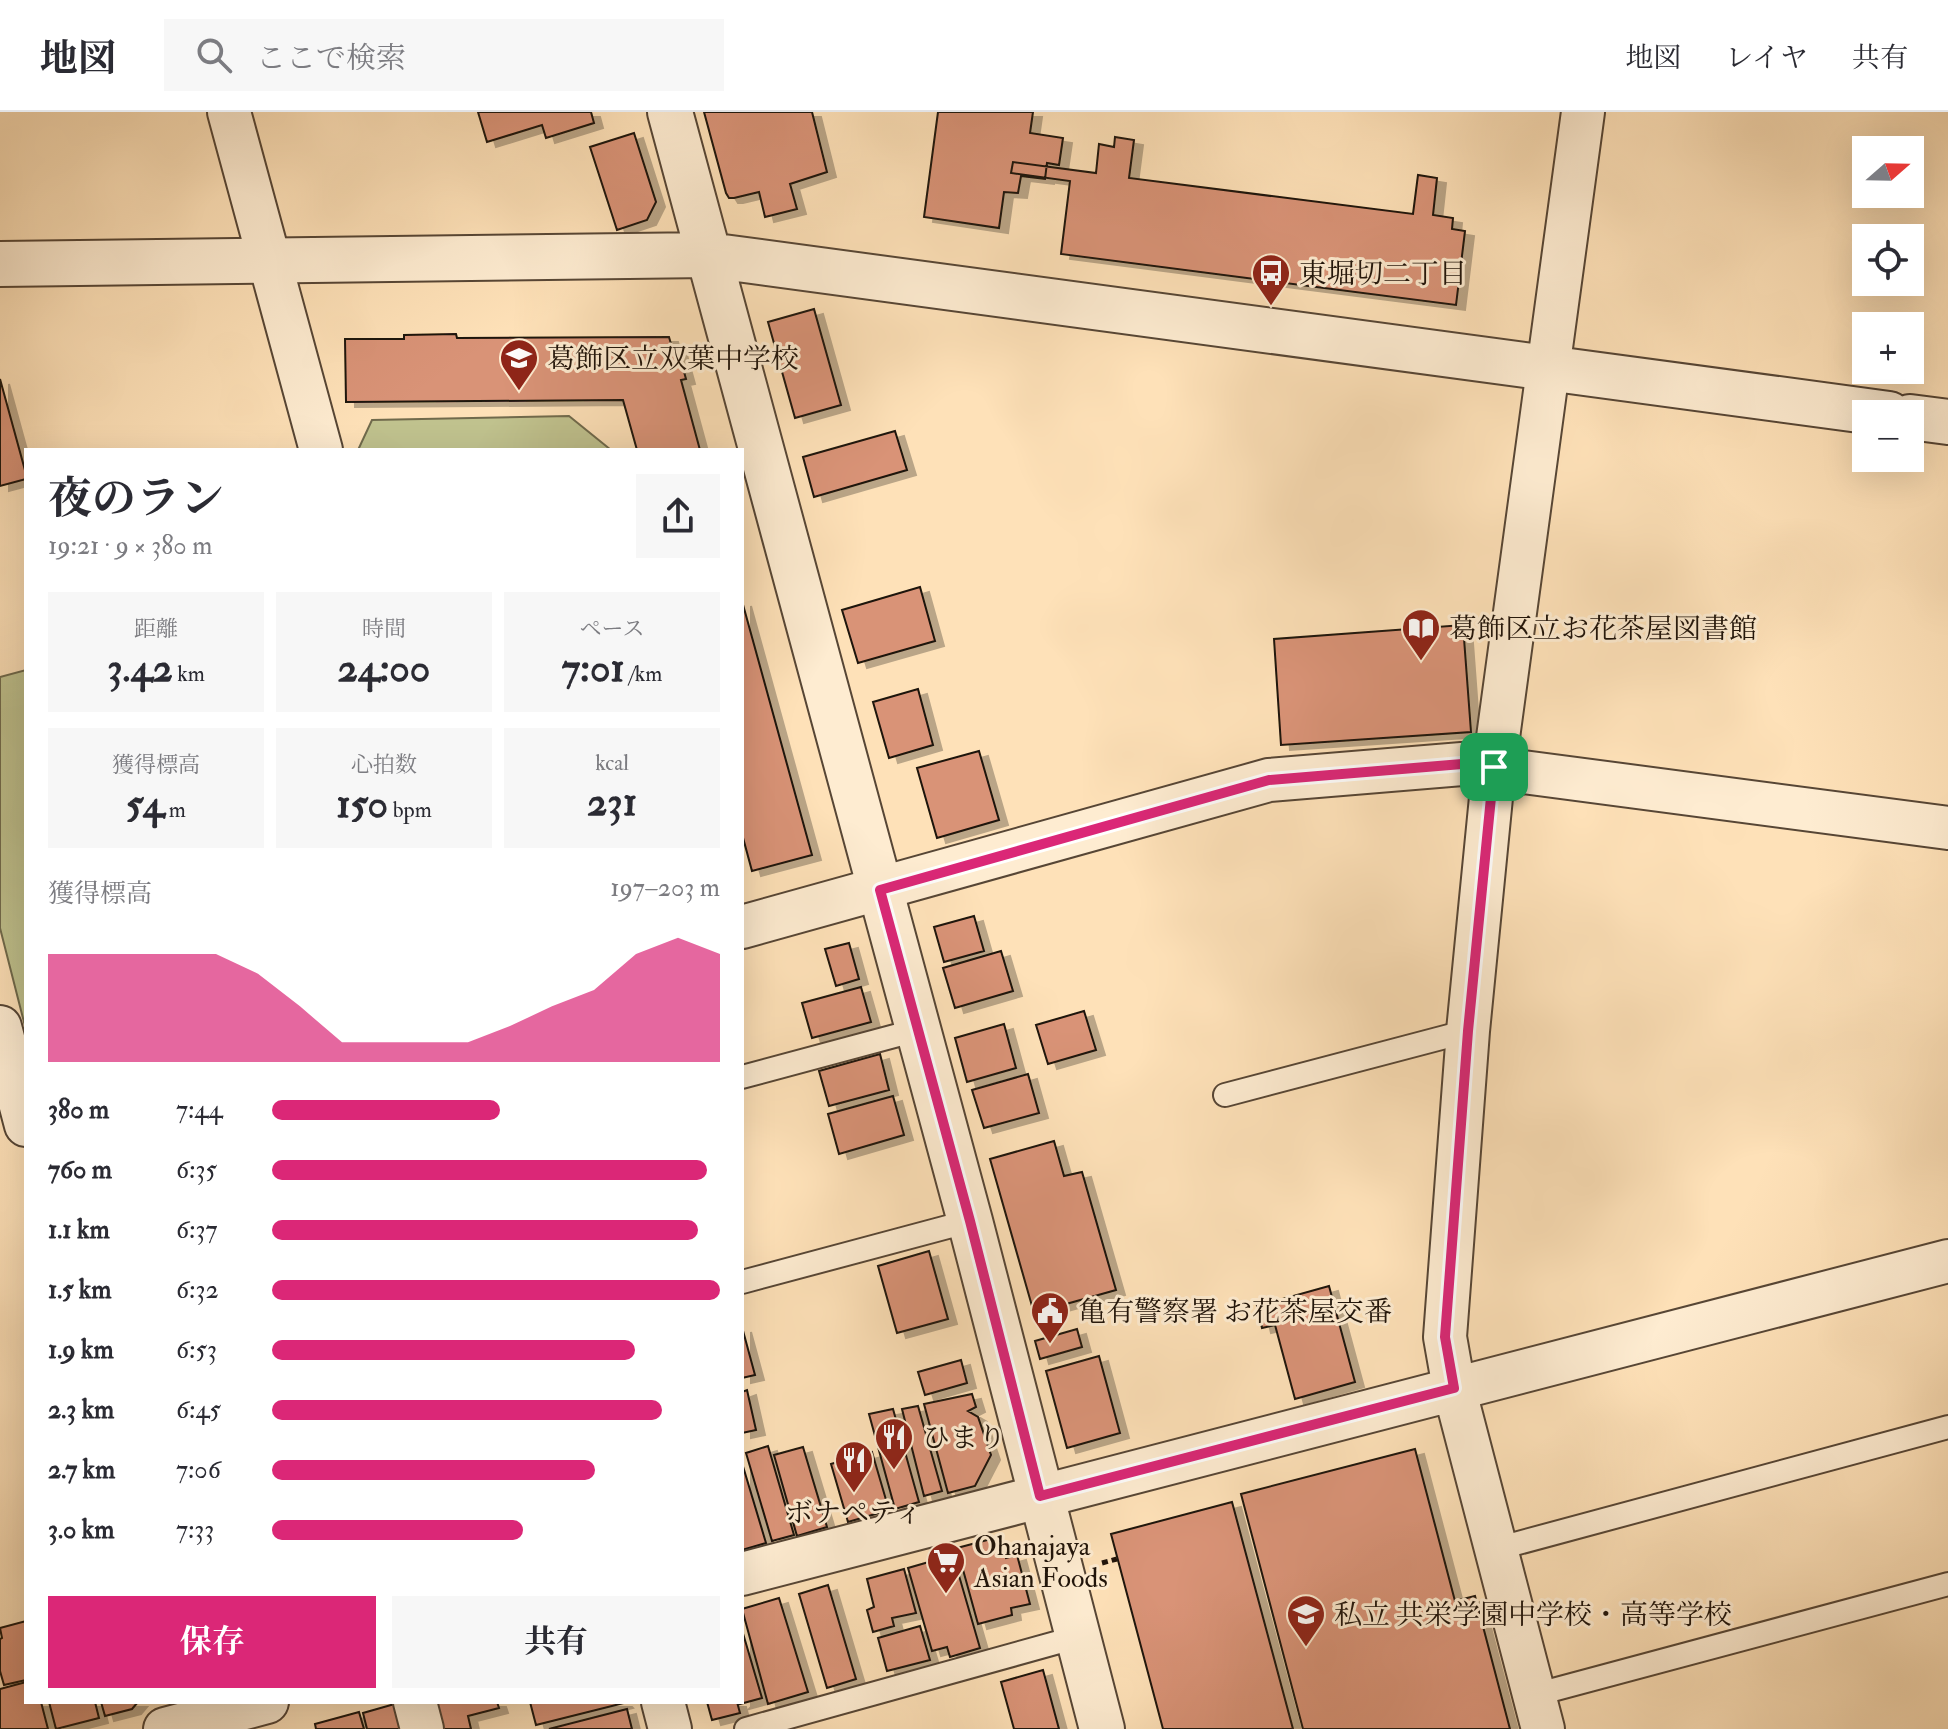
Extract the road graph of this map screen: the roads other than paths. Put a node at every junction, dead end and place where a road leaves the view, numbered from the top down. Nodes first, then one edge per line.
1 (229, 112) edge
2 (670, 112) edge
3 (1583, 112) edge
4 (708, 255) junction
5 (269, 261) junction
6 (0, 264) edge
7 (1549, 369) junction
8 (1852, 409) edge
9 (1924, 419) edge
10 (1948, 422) edge
11 (320, 448) edge
12 (1494, 767) junction
13 (1948, 828) edge
14 (880, 890) junction
15 (744, 926) edge
16 (0, 1027) edge
17 (917, 1030) junction
18 (1468, 1031) junction
19 (744, 1076) edge
20 (1225, 1095) dead end
21 (19, 1122) edge
22 (970, 1221) junction
23 (1948, 1261) edge
24 (744, 1281) edge
25 (1454, 1388) junction
26 (1948, 1427) edge
27 (1040, 1496) junction
28 (1496, 1549) junction
29 (744, 1573) edge
30 (1948, 1584) edge
31 (1077, 1637) junction
32 (258, 1704) edge
33 (416, 1704) edge
34 (664, 1704) edge
35 (1538, 1712) edge
36 (182, 1720) edge
37 (422, 1729) edge
38 (670, 1729) edge
39 (746, 1729) edge
40 (1102, 1729) edge

1 - 5 street
2 - 4 street
3 - 7 street
4 - 5 street
4 - 7 street
4 - 14 street
5 - 6 street
5 - 11 street
7 - 8 street
7 - 12 street
9 - 10 street
12 - 13 street
12 - 14 street
12 - 18 street
14 - 15 street
14 - 17 street
16 - 21 street
17 - 19 lane
17 - 22 street
18 - 20 lane
18 - 25 street
22 - 24 lane
22 - 27 street
23 - 25 street
25 - 27 street
25 - 28 street
26 - 28 lane
27 - 29 street
27 - 31 street
28 - 35 street
30 - 35 lane
31 - 39 lane
31 - 40 street
32 - 36 street
33 - 37 street
34 - 38 street

